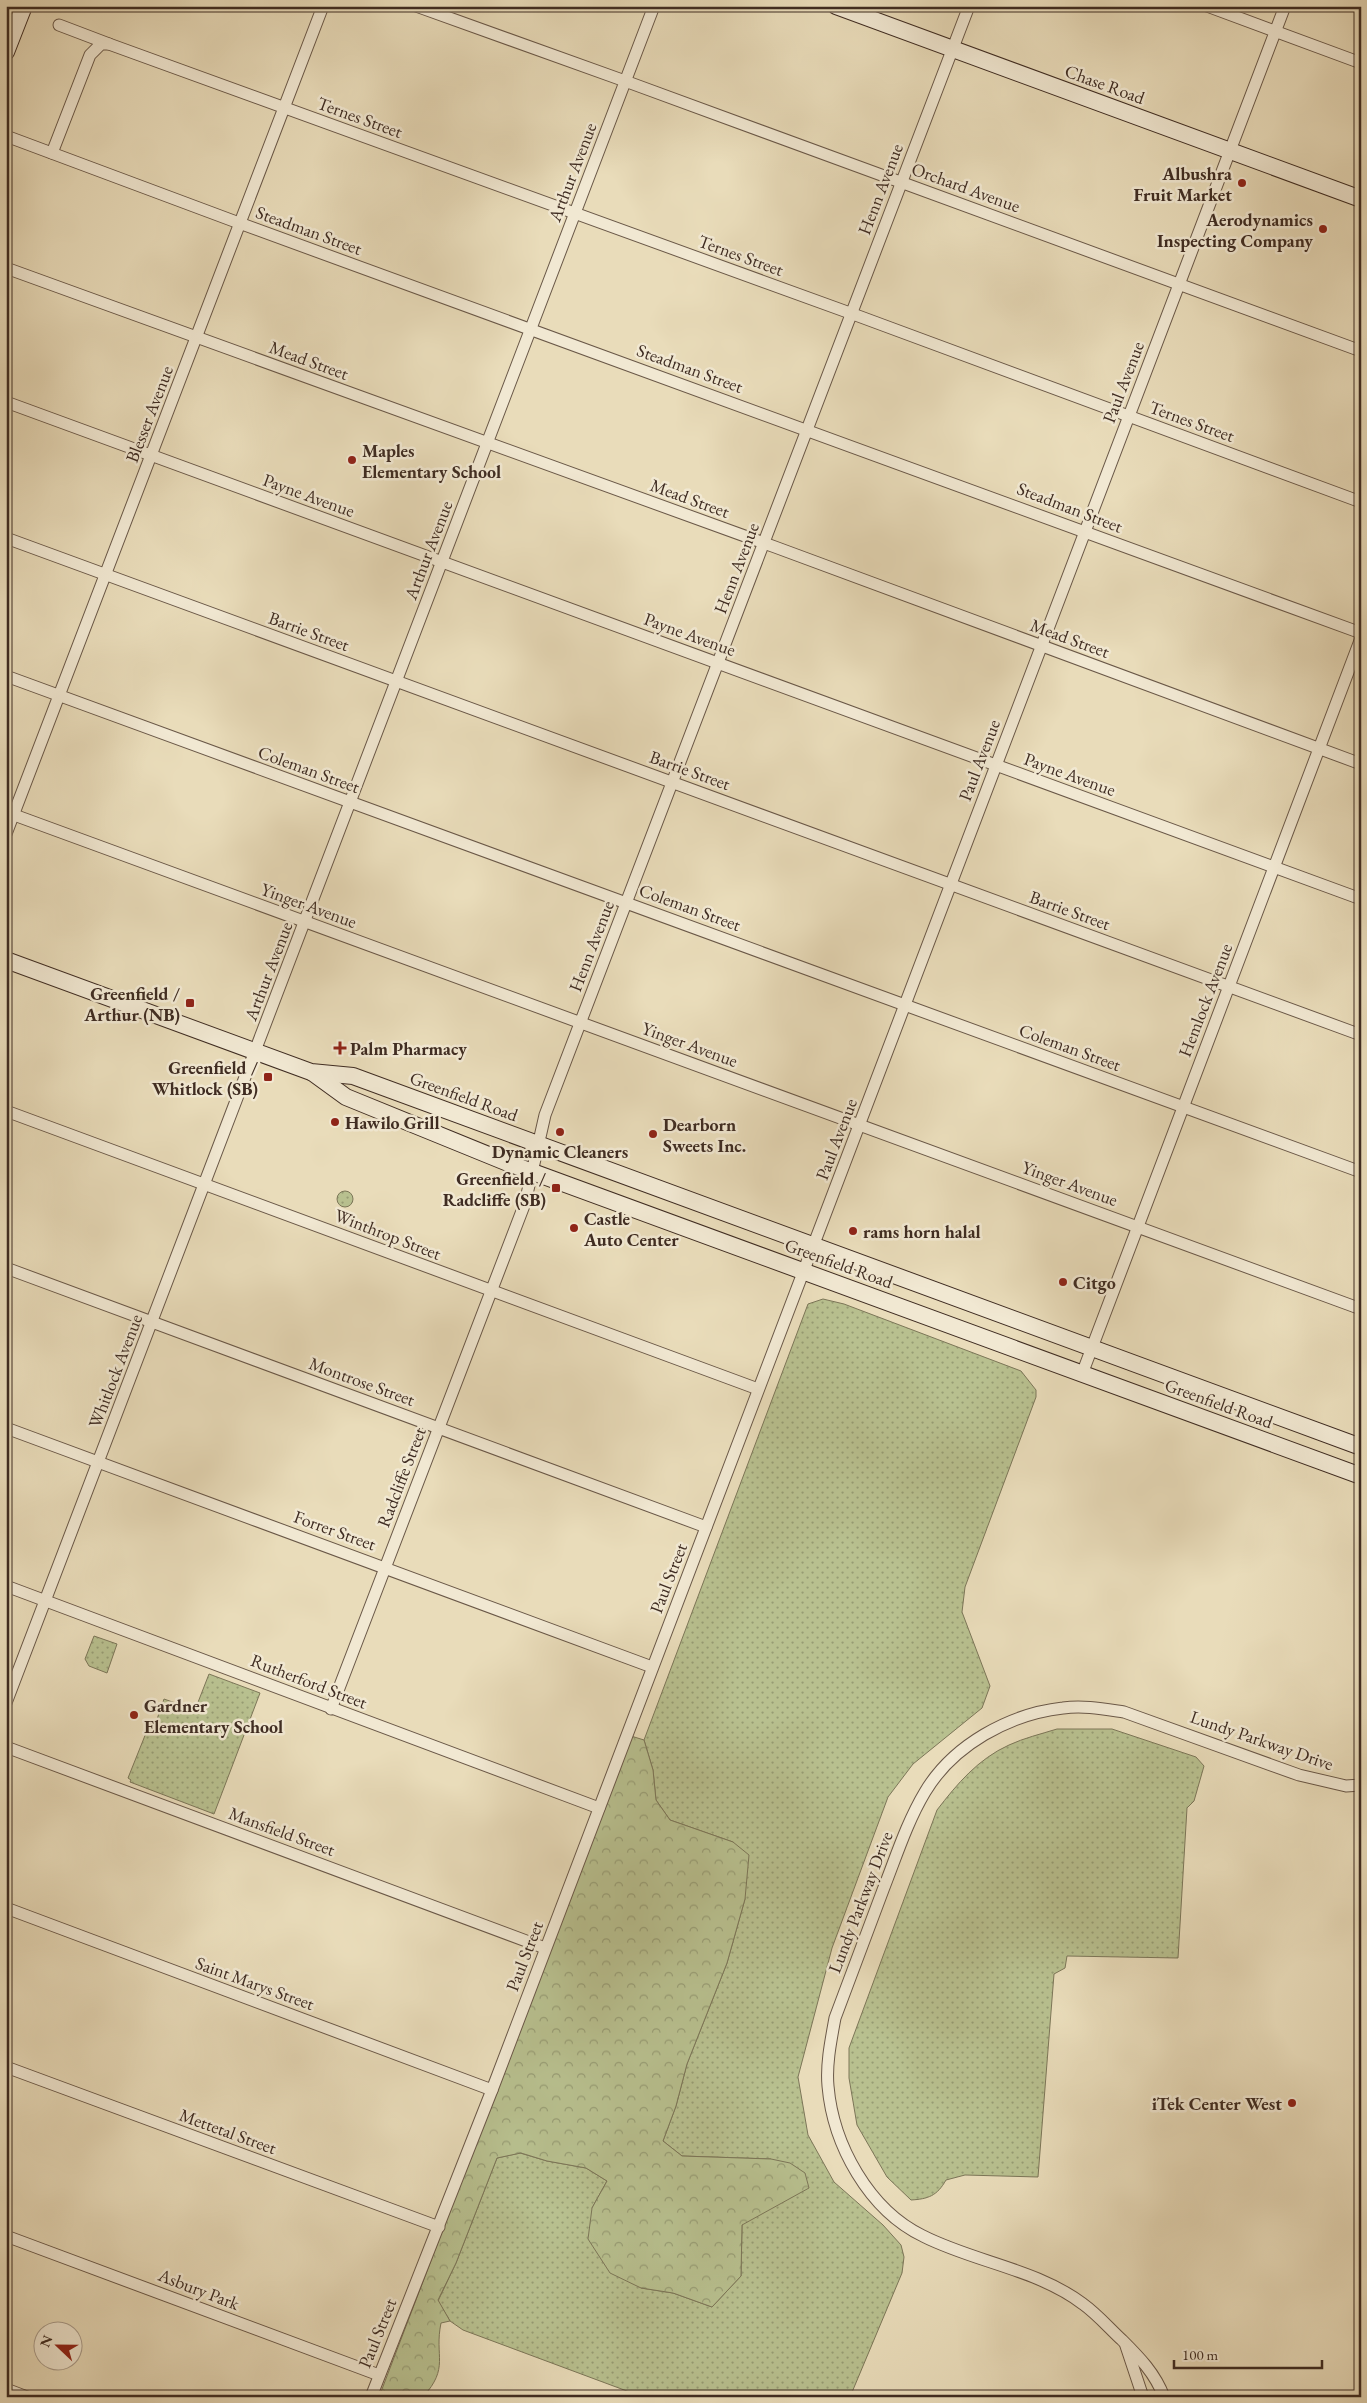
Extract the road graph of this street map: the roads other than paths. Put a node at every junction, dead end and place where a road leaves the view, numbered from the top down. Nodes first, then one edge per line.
1 (24, 6) edge
2 (323, 6) edge
3 (416, 6) edge
4 (654, 6) edge
5 (836, 6) edge
6 (969, 6) edge
7 (1207, 6) edge
8 (1285, 6) edge
9 (59, 25) dead end
10 (1276, 32) junction
11 (109, 44) junction
12 (952, 49) junction
13 (6, 52) edge
14 (1361, 63) edge
15 (625, 81) junction
16 (284, 108) junction
17 (6, 136) edge
18 (1230, 151) junction
19 (52, 153) junction
20 (901, 182) junction
21 (1361, 199) edge
22 (575, 214) junction
23 (240, 224) junction
24 (6, 268) edge
25 (1180, 284) junction
26 (852, 313) junction
27 (531, 328) junction
28 (197, 338) junction
29 (1361, 351) edge
30 (6, 402) edge
31 (1129, 417) junction
32 (807, 429) junction
33 (487, 444) junction
34 (152, 456) junction
35 (1361, 502) edge
36 (1084, 532) junction
37 (6, 538) edge
38 (764, 543) junction
39 (442, 562) junction
40 (106, 574) junction
41 (1361, 633) edge
42 (1361, 638) edge
43 (1041, 646) junction
44 (718, 663) junction
45 (6, 676) edge
46 (397, 682) junction
47 (60, 695) junction
48 (1319, 748) junction
49 (1361, 764) edge
50 (996, 765) junction
51 (673, 782) junction
52 (351, 803) junction
53 (10, 814) edge
54 (6, 834) edge
55 (1274, 867) junction
56 (951, 885) junction
57 (1361, 899) edge
58 (627, 902) junction
59 (305, 922) junction
60 (6, 960) edge
61 (1229, 987) junction
62 (905, 1004) junction
63 (581, 1023) junction
64 (1361, 1035) edge
65 (256, 1051) junction
66 (311, 1072) junction
67 (1183, 1108) junction
68 (6, 1111) edge
69 (860, 1125) junction
70 (538, 1145) junction
71 (533, 1172) junction
72 (1361, 1172) edge
73 (205, 1184) junction
74 (650, 1186) junction
75 (640, 1212) junction
76 (1138, 1227) junction
77 (814, 1246) junction
78 (6, 1268) edge
79 (804, 1271) junction
80 (491, 1291) junction
81 (1361, 1309) edge
82 (152, 1322) junction
83 (1092, 1348) junction
84 (1082, 1374) junction
85 (758, 1389) junction
86 (6, 1428) edge
87 (439, 1428) junction
88 (1361, 1447) edge
89 (98, 1462) junction
90 (1361, 1476) edge
91 (706, 1527) junction
92 (385, 1567) junction
93 (6, 1586) edge
94 (46, 1600) junction
95 (652, 1666) junction
96 (6, 1703) edge
97 (331, 1709) junction
98 (6, 1747) edge
99 (1361, 1785) edge
100 (599, 1808) junction
101 (6, 1908) edge
102 (545, 1948) junction
103 (6, 2067) edge
104 (492, 2090) junction
105 (439, 2227) junction
106 (6, 2236) edge
107 (1126, 2344) junction
108 (379, 2375) junction
109 (6, 2389) edge
110 (27, 2397) edge
111 (371, 2397) edge
112 (1143, 2397) edge
113 (1164, 2397) edge

1 - 13 main road
2 - 16 street, Blesser Avenue
3 - 15 street, Orchard Avenue
4 - 15 street, Arthur Avenue
5 - 12 main road, Chase Road
6 - 12 street, Henn Avenue
7 - 10 street
8 - 10 street, Paul Avenue
9 - 11 street, Ternes Street
10 - 14 street
10 - 18 street, Paul Avenue
11 - 16 street, Ternes Street
11 - 19 street
12 - 18 main road, Chase Road
12 - 20 street, Henn Avenue
15 - 20 street, Orchard Avenue
15 - 22 street, Arthur Avenue
16 - 22 street, Ternes Street
16 - 23 street, Blesser Avenue
17 - 19 street, Steadman Street
18 - 21 main road, Chase Road
18 - 25 street, Paul Avenue
19 - 23 street, Steadman Street
20 - 25 street, Orchard Avenue
20 - 26 street, Henn Avenue
22 - 26 street, Ternes Street
22 - 27 street, Arthur Avenue
23 - 27 street, Steadman Street
23 - 28 street, Blesser Avenue
24 - 28 street, Mead Street
25 - 29 street, Orchard Avenue
25 - 31 street, Paul Avenue
26 - 31 street, Ternes Street
26 - 32 street, Henn Avenue
27 - 32 street, Steadman Street
27 - 33 street, Arthur Avenue
28 - 33 street, Mead Street
28 - 34 street, Blesser Avenue
30 - 34 street, Payne Avenue
31 - 35 street, Ternes Street
31 - 36 street, Paul Avenue
32 - 36 street, Steadman Street
32 - 38 street, Henn Avenue
33 - 38 street, Mead Street
33 - 39 street, Arthur Avenue
34 - 39 street, Payne Avenue
34 - 40 street, Blesser Avenue
36 - 41 street, Steadman Street
36 - 43 street, Paul Avenue
37 - 40 street, Barrie Street
38 - 43 street, Mead Street
38 - 44 street, Henn Avenue
39 - 44 street, Payne Avenue
39 - 46 street, Arthur Avenue
40 - 46 street, Barrie Street
40 - 47 street, Blesser Avenue
42 - 48 street, Hemlock Avenue
43 - 48 street, Mead Street
43 - 50 street, Paul Avenue
44 - 50 street, Payne Avenue
44 - 51 street, Henn Avenue
45 - 47 street, Coleman Street
46 - 51 street, Barrie Street
46 - 52 street, Arthur Avenue
47 - 52 street, Coleman Street
47 - 53 street, Blesser Avenue
48 - 49 street, Mead Street
48 - 55 street, Hemlock Avenue
50 - 55 street, Payne Avenue
50 - 56 street, Paul Avenue
51 - 56 street, Barrie Street
51 - 58 street, Henn Avenue
52 - 58 street, Coleman Street
52 - 59 street, Arthur Avenue
53 - 54 street, Blesser Avenue
53 - 59 street, Yinger Avenue
55 - 57 street, Payne Avenue
55 - 61 street, Hemlock Avenue
56 - 61 street, Barrie Street
56 - 62 street, Paul Avenue
58 - 62 street, Coleman Street
58 - 63 street, Henn Avenue
59 - 63 street, Yinger Avenue
59 - 65 street, Arthur Avenue
60 - 65 main road, Greenfield Road
61 - 64 street, Barrie Street
61 - 67 street, Hemlock Avenue
62 - 67 street, Coleman Street
62 - 69 street, Paul Avenue
63 - 69 street, Yinger Avenue
63 - 70 street, Henn Avenue
65 - 66 main road, Greenfield Road
65 - 73 street, Whitlock Avenue
66 - 70 main road, Greenfield Road
66 - 71 main road, Greenfield Road
67 - 72 street, Coleman Street
67 - 76 street, Hemlock Avenue
68 - 73 street, Winthrop Street
69 - 76 street, Yinger Avenue
69 - 77 street, Paul Avenue
70 - 71 street, Henn Avenue
70 - 74 main road, Greenfield Road
71 - 75 main road, Greenfield Road
71 - 80 street, Radcliffe Street
73 - 80 street, Winthrop Street
73 - 82 street, Whitlock Avenue
74 - 75 main road
74 - 77 main road, Greenfield Road
75 - 79 main road, Greenfield Road
76 - 81 street, Yinger Avenue
76 - 83 street, Hemlock Avenue
77 - 79 street, Paul Avenue
77 - 83 main road, Greenfield Road
78 - 82 street, Montrose Street
79 - 84 main road, Greenfield Road
79 - 85 street, Paul Avenue
80 - 85 street, Winthrop Street
80 - 87 street, Radcliffe Street
82 - 87 street, Montrose Street
82 - 89 street, Whitlock Avenue
83 - 84 street, Hemlock Avenue
83 - 88 main road, Greenfield Road
84 - 90 main road, Greenfield Road
85 - 91 street, Paul Avenue
86 - 89 street, Forrer Street
87 - 91 street, Montrose Street
87 - 92 street, Radcliffe Street
89 - 92 street, Forrer Street
89 - 94 street, Whitlock Avenue
91 - 95 street, Paul Street
92 - 95 street, Forrer Street
92 - 97 street, Radcliffe Street
93 - 94 street, Rutherford Street
94 - 96 street, Whitlock Avenue
94 - 97 street, Rutherford Street
95 - 100 street, Paul Street
97 - 100 street, Rutherford Street
98 - 102 street, Mansfield Street
99 - 107 street, Lundy Parkway Drive
100 - 102 street, Paul Street
101 - 104 street, Saint Marys Street
102 - 104 street, Paul Street
103 - 105 street, Mettetal Street
104 - 105 street, Paul Street
105 - 108 street, Paul Street
106 - 108 street, Asbury Park
107 - 112 street, Lundy Parkway Drive
107 - 113 street, Lundy Parkway Drive
108 - 111 street, Paul Street
109 - 110 street

